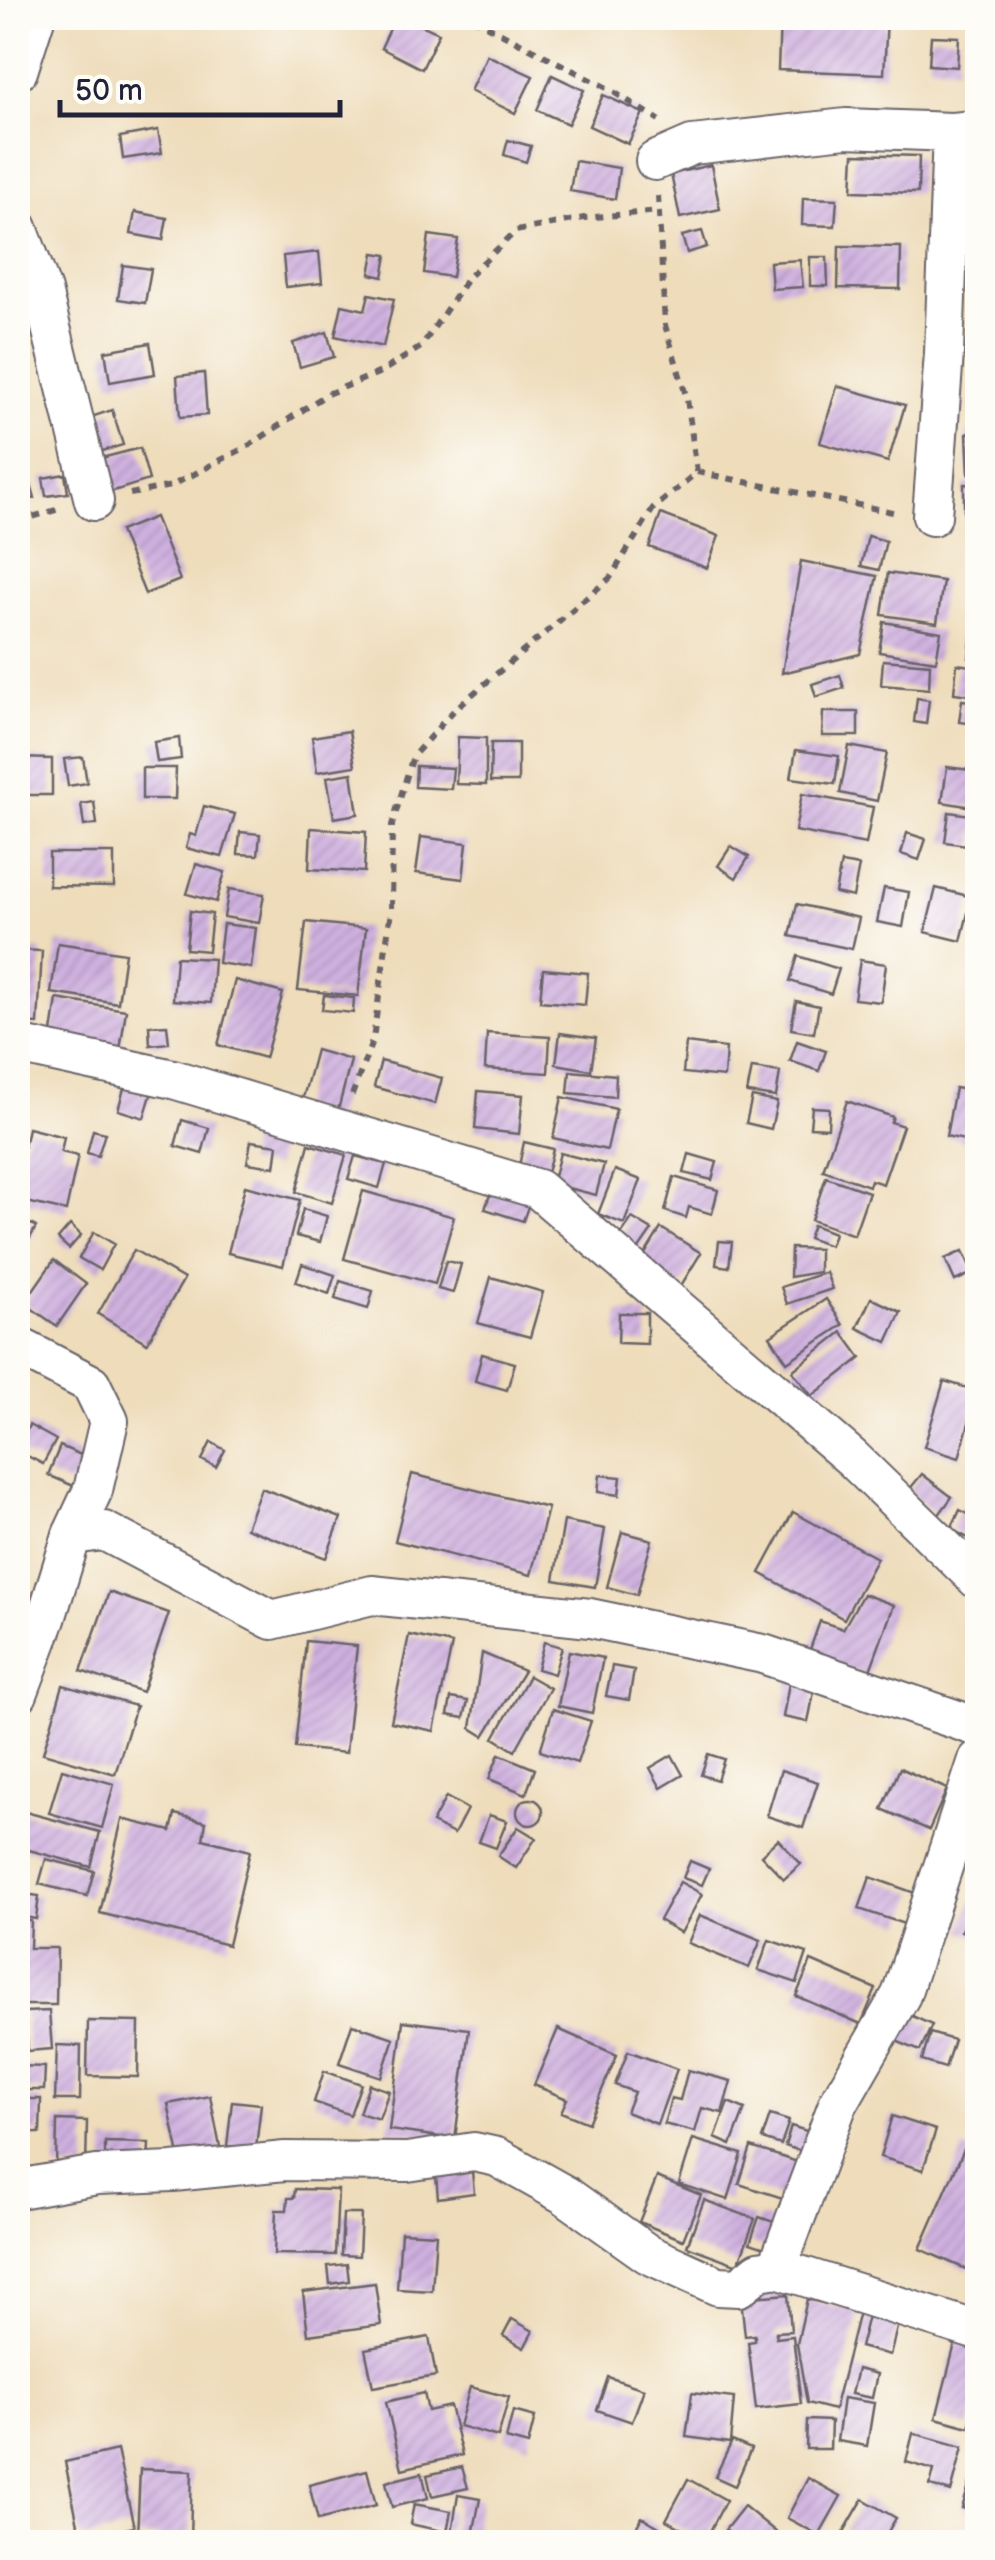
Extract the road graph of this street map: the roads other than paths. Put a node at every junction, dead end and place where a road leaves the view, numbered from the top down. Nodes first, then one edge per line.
1 (35, 18) edge
2 (18, 71) edge
3 (965, 131) edge
4 (655, 161) road end
5 (18, 228) edge
6 (94, 501) road end
7 (932, 516) road end
8 (18, 1044) edge
9 (18, 1346) edge
10 (72, 1535) junction
11 (978, 1580) edge
12 (18, 1694) edge
13 (978, 1727) edge
14 (978, 1760) edge
15 (18, 2189) edge
16 (777, 2268) junction
17 (978, 2331) edge

1 - 2 street
3 - 4 street
3 - 7 street
5 - 6 street
8 - 11 street
9 - 10 street
10 - 12 street
10 - 13 street
14 - 16 street
15 - 16 street
16 - 17 street

